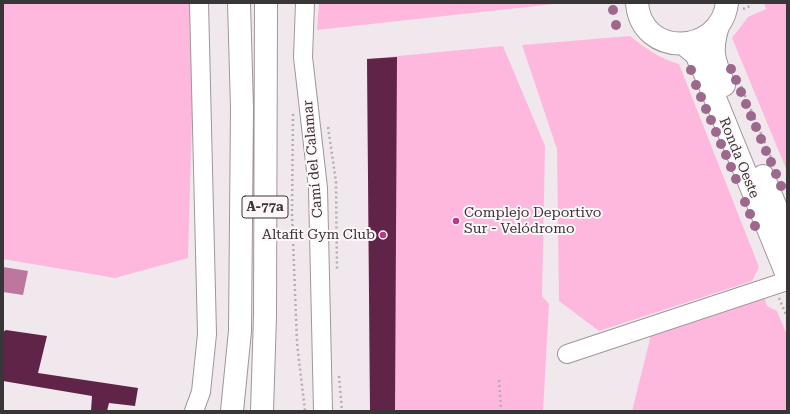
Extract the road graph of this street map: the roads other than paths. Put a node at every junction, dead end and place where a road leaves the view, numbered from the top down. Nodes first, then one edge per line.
1 (199, 3) edge
2 (240, 3) edge
3 (266, 3) edge
4 (305, 3) edge
5 (637, 3) edge
6 (732, 8) edge
7 (718, 26) junction
8 (685, 45) junction
9 (787, 234) edge
10 (787, 275) edge
11 (787, 282) edge
12 (567, 354) dead end
13 (194, 411) edge
14 (232, 411) edge
15 (262, 411) edge
16 (323, 411) edge

1 - 13 street
2 - 14 main road, A-77a
3 - 15 main road, A-77a
4 - 16 street, Camí del Calamar
5 - 8 main road, Ronda Oeste
6 - 7 main road, Ronda Oeste
7 - 8 main road, Ronda Oeste
7 - 9 main road, Ronda Oeste
8 - 10 main road, Ronda Oeste
11 - 12 street

